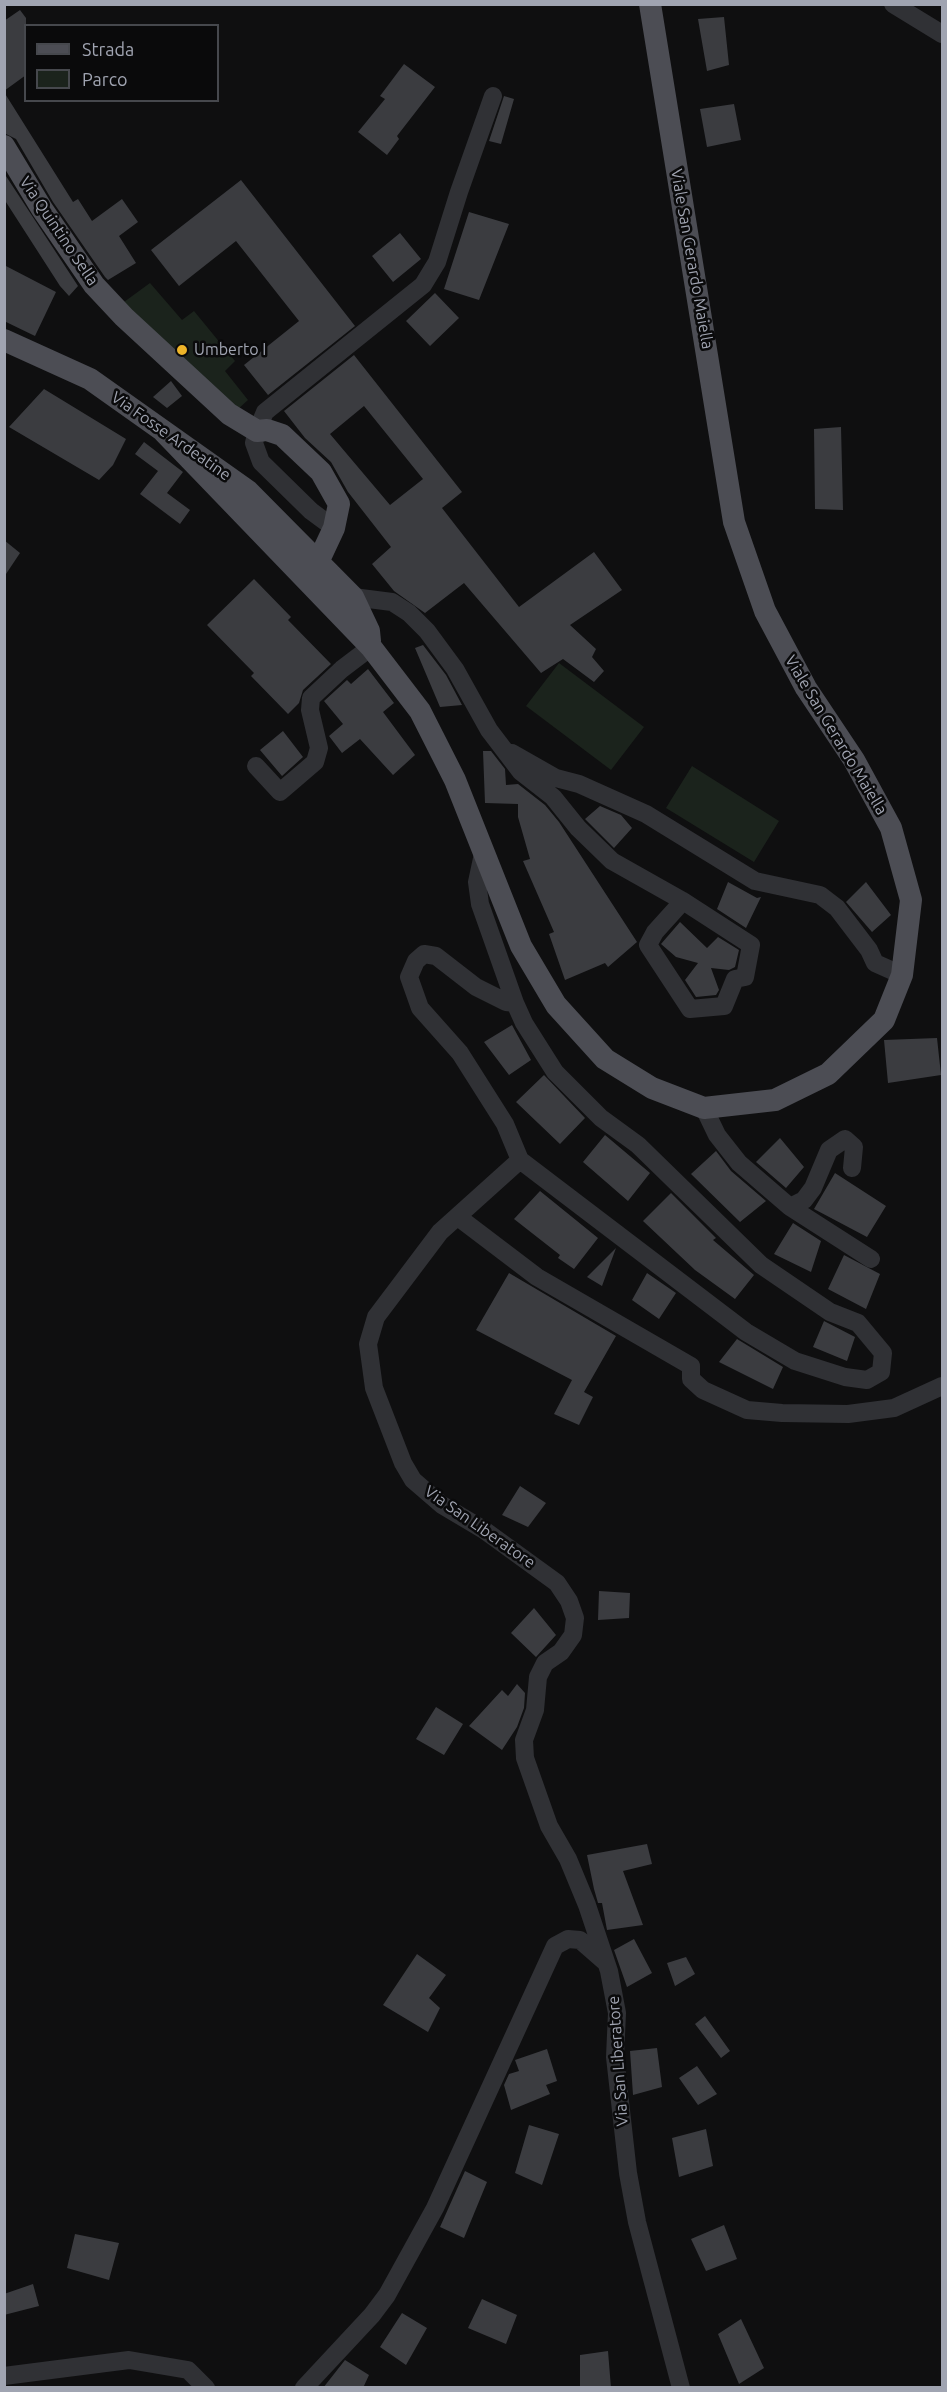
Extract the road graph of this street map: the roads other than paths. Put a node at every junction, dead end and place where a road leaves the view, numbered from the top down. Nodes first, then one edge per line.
1 (650, 4) edge
2 (893, 4) edge
3 (942, 34) edge
4 (494, 96) dead end
5 (4, 146) edge
6 (4, 340) edge
7 (163, 430) junction
8 (257, 431) junction
9 (334, 528) junction
10 (319, 560) junction
11 (353, 597) junction
12 (371, 647) junction
13 (506, 749) junction
14 (256, 766) dead end
15 (484, 847) junction
16 (683, 901) junction
17 (902, 975) junction
18 (515, 1003) junction
19 (704, 1108) junction
20 (520, 1160) junction
21 (852, 1168) dead end
22 (790, 1206) junction
23 (458, 1217) junction
24 (871, 1259) dead end
25 (942, 1386) edge
26 (606, 1962) junction
27 (4, 2376) edge
28 (206, 2388) edge
29 (304, 2388) edge
30 (681, 2388) edge

1 - 17 main road, Viale San Gerardo Maiella
2 - 3 street
4 - 8 street
5 - 8 main road, Via Quintino Sella
6 - 7 main road, Via Fosse Ardeatine
7 - 10 main road, Via Fosse Ardeatine
7 - 12 main road
8 - 9 street
8 - 9 main road, Via Quintino Sella
9 - 10 main road, Via Quintino Sella
10 - 11 main road, Via Fosse Ardeatine
11 - 12 main road, Viale San Gerardo Maiella
11 - 13 street
12 - 14 street
12 - 15 main road, Viale San Gerardo Maiella
13 - 16 street
13 - 17 street
15 - 18 street
15 - 19 main road, Viale San Gerardo Maiella
16 - 16 street
17 - 19 main road, Viale San Gerardo Maiella
18 - 20 street
18 - 20 street
19 - 22 street
20 - 23 street, Via San Liberatore
21 - 22 street
22 - 24 street
23 - 25 street
23 - 26 street, Via San Liberatore
26 - 29 street
26 - 30 street, Via San Liberatore
27 - 28 street

